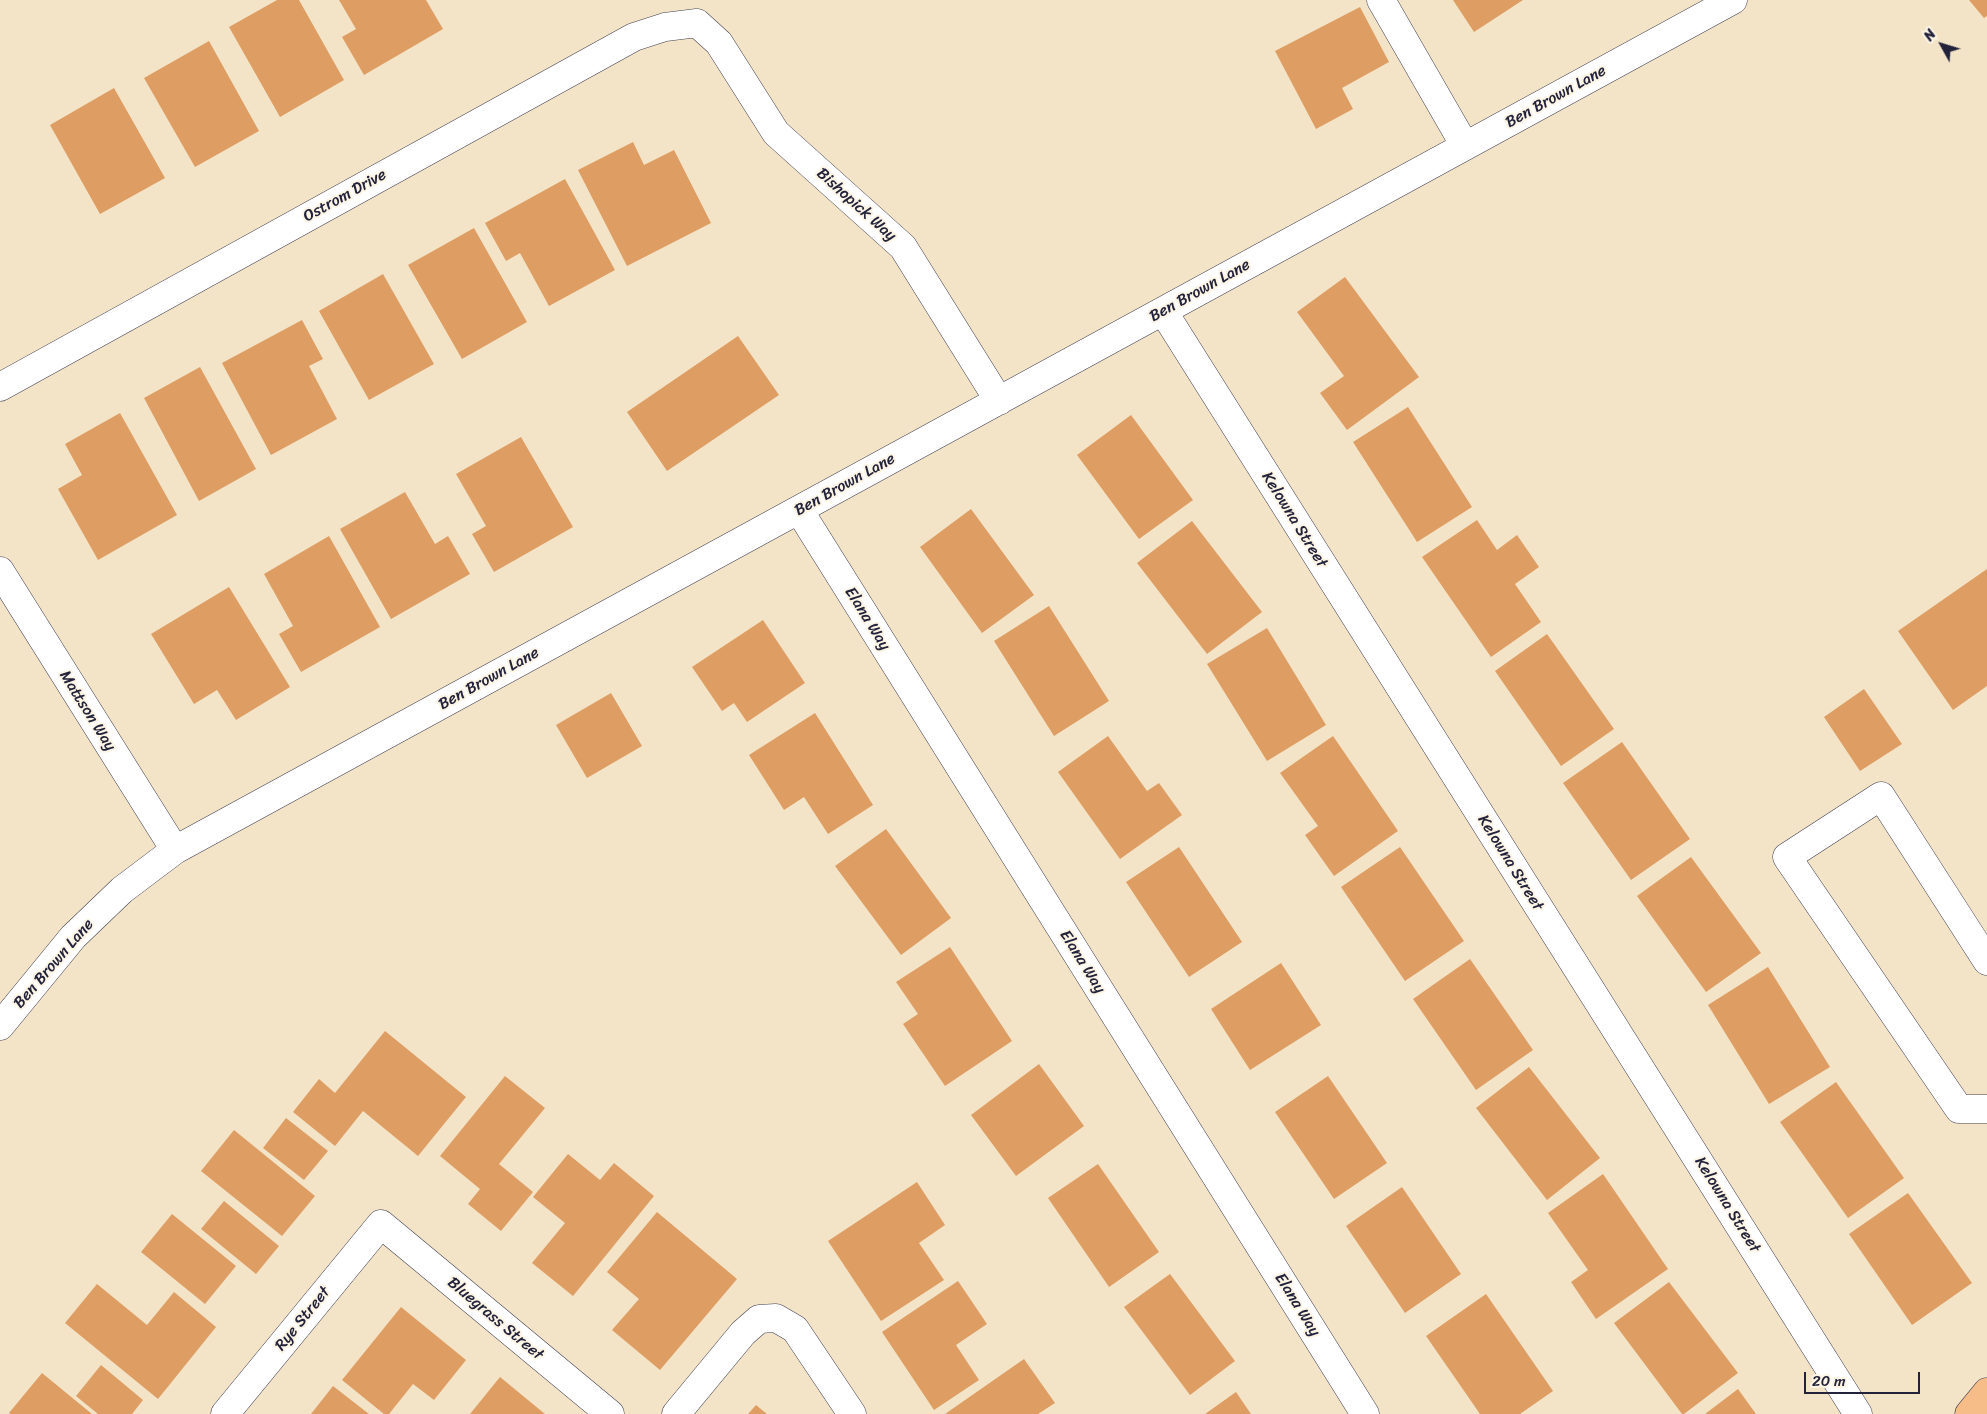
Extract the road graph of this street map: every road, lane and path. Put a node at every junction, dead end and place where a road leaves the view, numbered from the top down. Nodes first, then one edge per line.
1 (1381, 0) edge
2 (1733, 0) edge
3 (697, 23) joint
4 (1465, 146) junction
5 (1163, 311) junction
6 (0, 387) edge
7 (999, 401) junction
8 (799, 510) junction
9 (0, 571) edge
10 (175, 850) junction
11 (1987, 961) edge
12 (0, 1026) edge
13 (1987, 1109) edge
14 (381, 1224) joint
15 (1987, 1392) edge
16 (225, 1414) edge
17 (610, 1414) edge
18 (676, 1414) edge
19 (852, 1414) edge
20 (1366, 1414) edge
21 (1858, 1414) edge
22 (1969, 1414) edge

1 - 4 street
2 - 4 street, Ben Brown Lane
3 - 6 street, Ostrom Drive
3 - 7 street, Bishopick Way
4 - 5 street, Ben Brown Lane
5 - 7 street, Ben Brown Lane
5 - 21 street, Kelowna Street
7 - 8 street, Ben Brown Lane
8 - 10 street, Ben Brown Lane
8 - 20 street, Elana Way
9 - 10 street, Mattson Way
10 - 12 street, Ben Brown Lane
11 - 13 street
14 - 16 street, Rye Street
14 - 17 street, Bluegrass Street
15 - 22 main road
18 - 19 street

